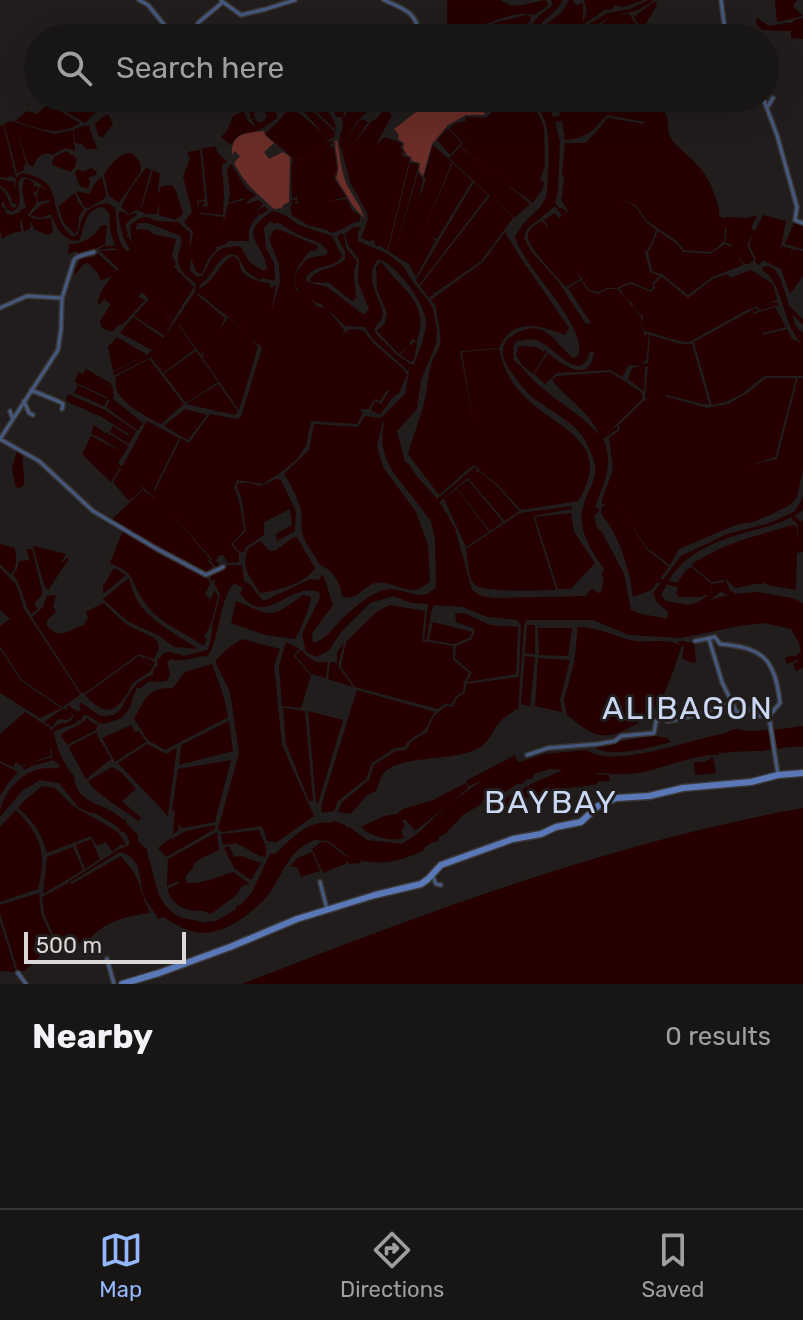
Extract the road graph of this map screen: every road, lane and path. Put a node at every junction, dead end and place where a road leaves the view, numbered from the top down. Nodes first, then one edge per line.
1 (139, 0) edge
2 (295, 0) edge
3 (384, 0) edge
4 (721, 0) edge
5 (222, 1) edge
6 (164, 24) edge
7 (198, 24) edge
8 (418, 24) edge
9 (724, 24) edge
10 (768, 112) edge
11 (803, 223) edge
12 (94, 252) dead end
13 (62, 298) junction
14 (0, 308) edge
15 (31, 390) junction
16 (24, 401) junction
17 (62, 409) dead end
18 (10, 411) dead end
19 (33, 415) dead end
20 (13, 419) junction
21 (0, 439) edge
22 (221, 568) dead end
23 (708, 638) junction
24 (695, 641) dead end
25 (732, 703) junction
26 (769, 716) junction
27 (527, 755) dead end
28 (803, 773) edge
29 (778, 775) junction
30 (432, 874) junction
31 (320, 882) dead end
32 (441, 885) dead end
33 (327, 909) junction
34 (107, 959) dead end
35 (18, 973) dead end
36 (146, 981) edge
37 (26, 984) edge
38 (114, 984) edge
39 (122, 984) edge

1 - 6 street
2 - 5 street
3 - 8 street
4 - 9 street
5 - 7 street
10 - 11 street
12 - 13 street
13 - 14 street
13 - 15 street
15 - 16 street
15 - 17 street
16 - 19 street
16 - 20 street
18 - 20 street
20 - 21 street
21 - 22 street
23 - 24 street
23 - 25 street
23 - 26 street
25 - 26 street
25 - 27 street
26 - 29 street
28 - 29 street
29 - 30 street
30 - 32 street
30 - 33 street
31 - 33 street
33 - 36 street
34 - 38 street
35 - 37 street
36 - 39 street

